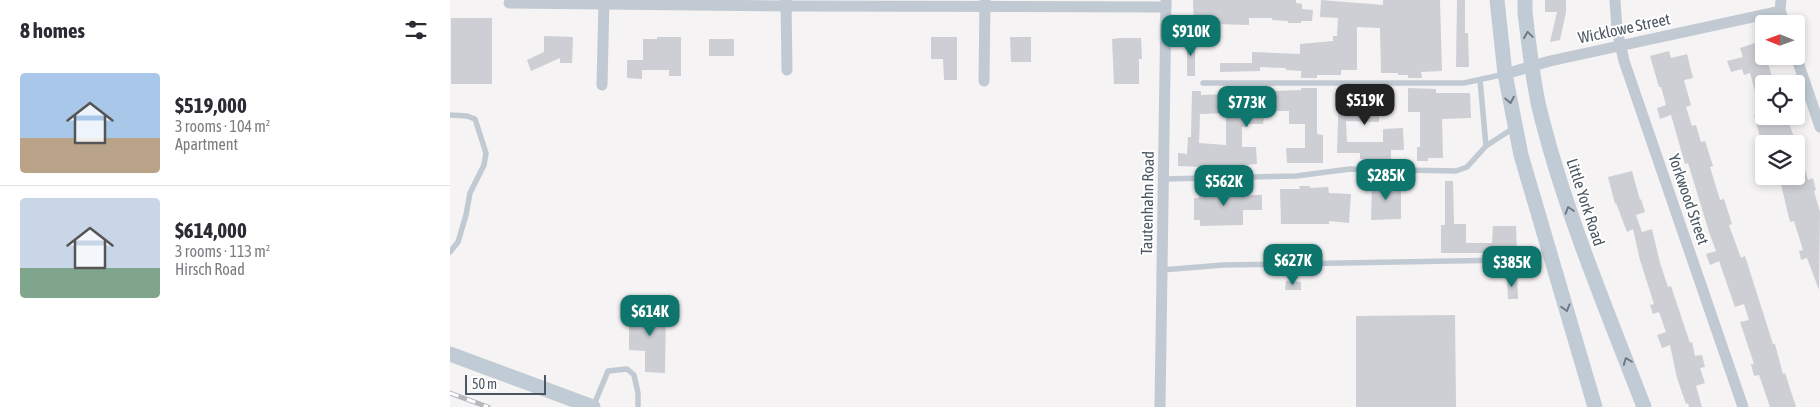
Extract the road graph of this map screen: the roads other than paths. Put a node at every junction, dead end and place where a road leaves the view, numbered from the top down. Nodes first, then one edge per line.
1 (1497, 0) edge
2 (1525, 0) edge
3 (1615, 0) edge
4 (604, 2) edge
5 (510, 3) dead end
6 (786, 3) edge
7 (985, 3) edge
8 (1166, 3) edge
9 (1781, 6) edge
10 (1621, 45) junction
11 (1532, 65) junction
12 (1799, 65) edge
13 (787, 70) dead end
14 (1505, 74) junction
15 (1480, 80) junction
16 (984, 81) dead end
17 (1203, 83) dead end
18 (602, 85) dead end
19 (450, 115) edge
20 (1819, 121) edge
21 (1516, 126) junction
22 (1486, 146) junction
23 (1163, 179) junction
24 (450, 252) edge
25 (1509, 260) dead end
26 (1162, 270) junction
27 (450, 354) edge
28 (593, 407) edge
29 (638, 407) edge
30 (1160, 407) edge
31 (1595, 407) edge
32 (1644, 407) edge
33 (1743, 407) edge

1 - 14 main road
11 -> 2 main road, Little York Road
3 - 10 street, Yorkwood Street
4 - 5 street
4 - 6 street
4 - 18 street
6 - 7 street
6 - 13 street
7 - 8 street
7 - 16 street
8 - 23 street, Tautenhahn Road
9 - 10 street, Wicklowe Street
10 - 11 street, Wicklowe Street
10 - 33 street, Yorkwood Street
11 - 14 street, Wicklowe Street
32 -> 11 main road, Little York Road
12 - 20 street
14 - 15 lane
14 -> 21 main road
15 - 17 lane
15 - 22 lane
19 - 24 lane
21 - 22 lane
21 -> 31 main road
22 - 23 lane
23 - 26 street, Tautenhahn Road
25 - 26 lane
26 - 30 street, Tautenhahn Road
27 - 28 main road
28 - 29 lane

